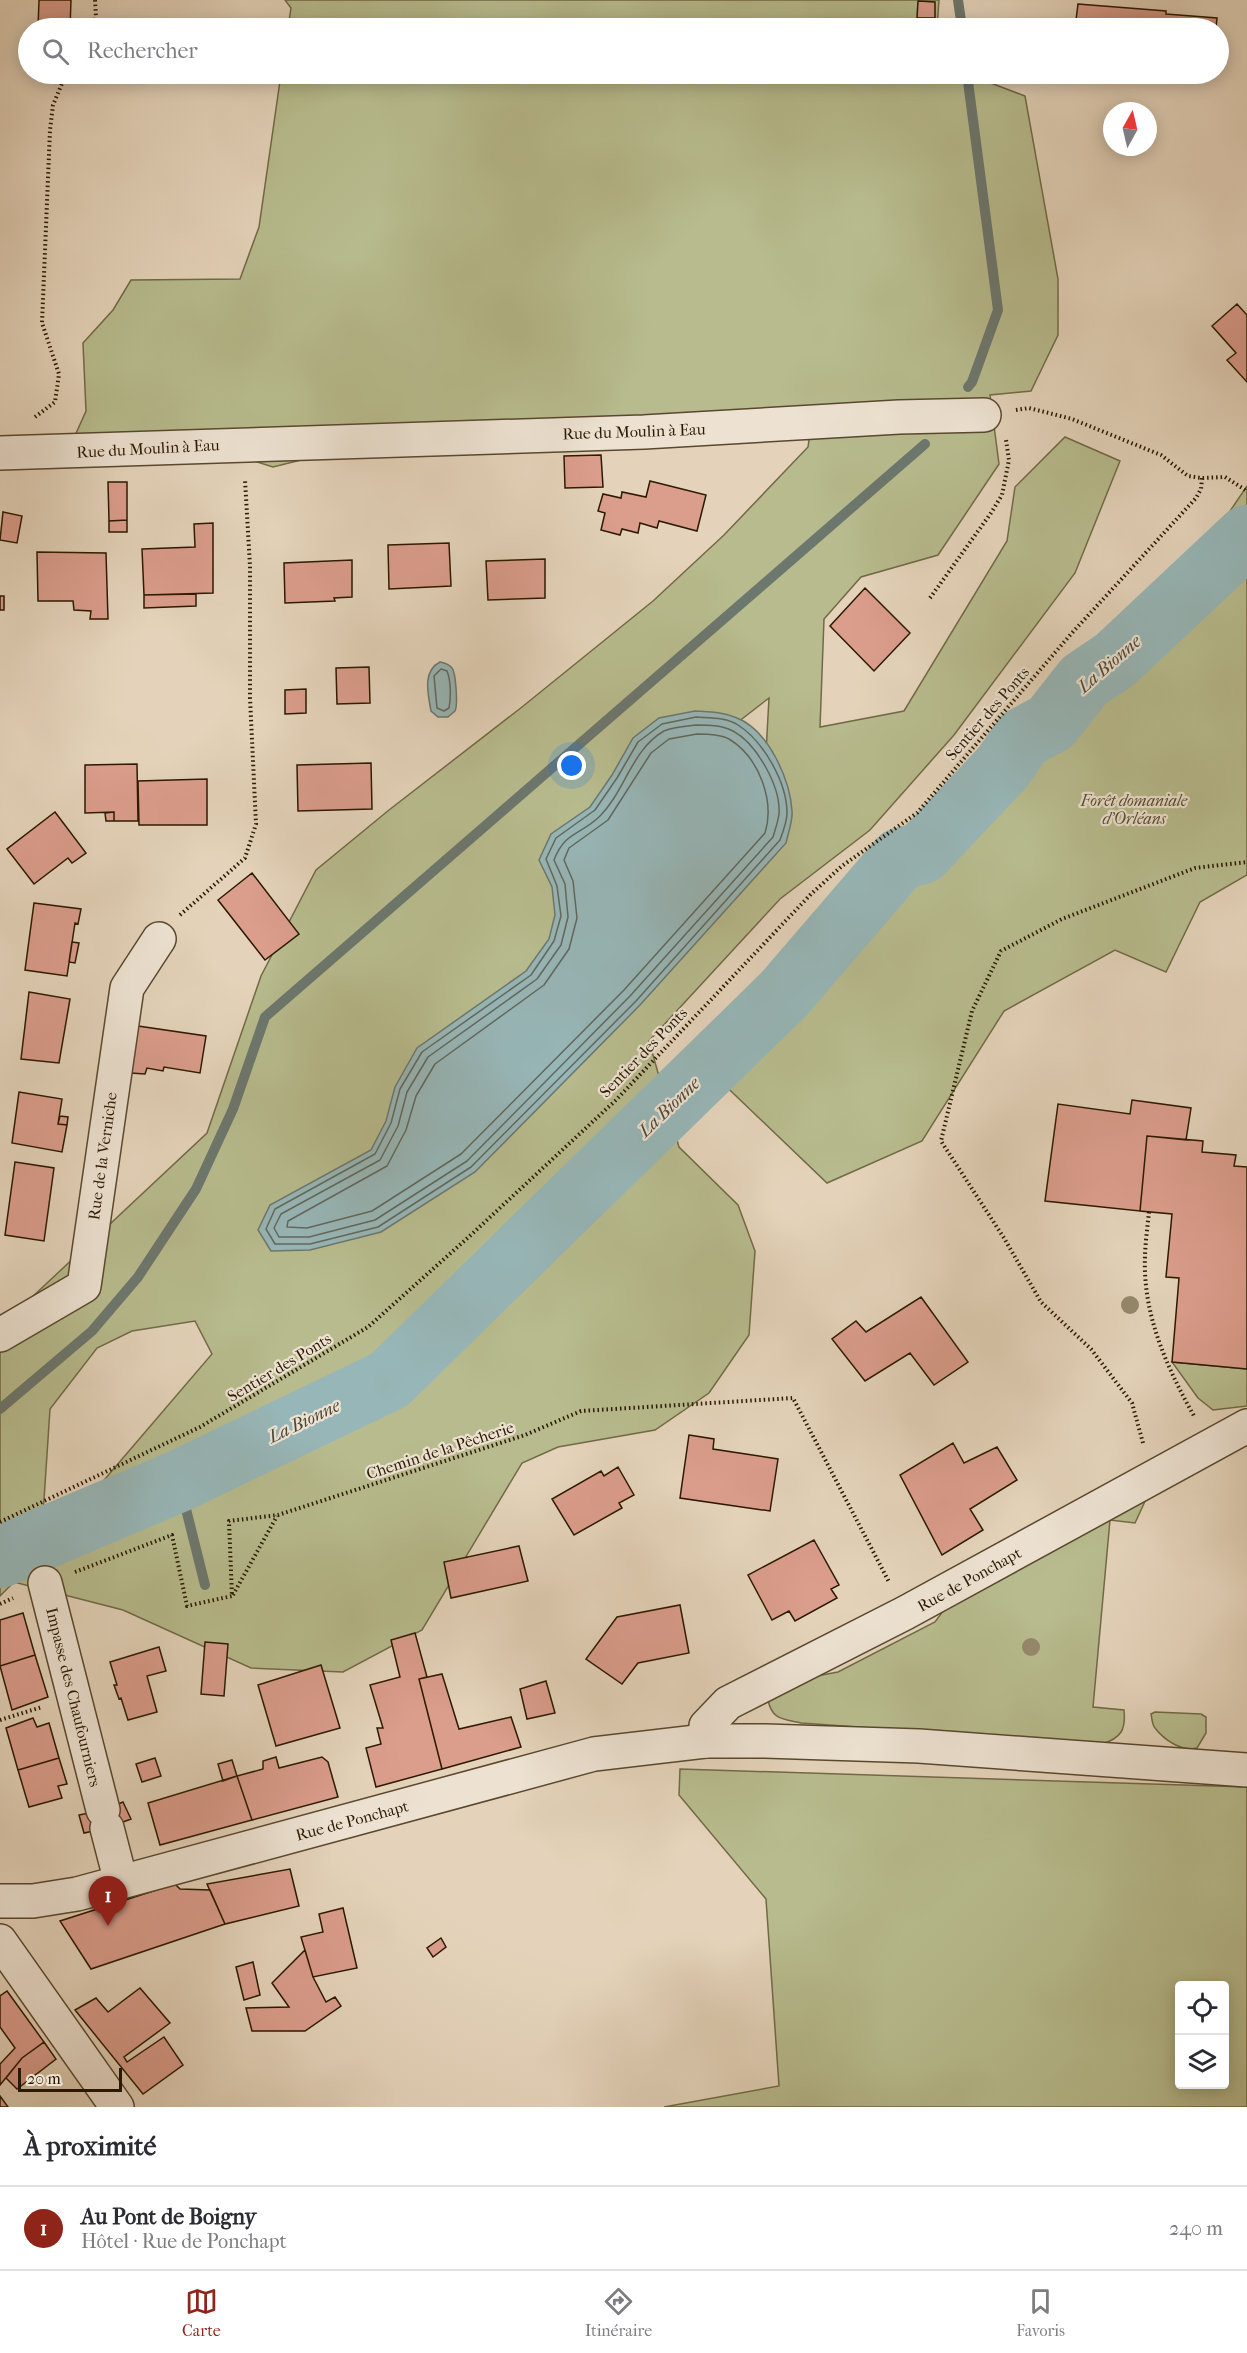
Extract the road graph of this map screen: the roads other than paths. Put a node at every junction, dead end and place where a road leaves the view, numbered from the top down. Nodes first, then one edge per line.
1 (992, 414) road end
2 (0, 453) edge
3 (159, 939) road end
4 (0, 1335) edge
5 (1247, 1426) edge
6 (45, 1583) road end
7 (705, 1741) junction
8 (1247, 1770) edge
9 (120, 1882) junction
10 (0, 1901) edge
11 (0, 1941) edge
12 (117, 2107) edge

1 - 2 street, Rue du Moulin à Eau
3 - 4 street, Rue de la Verniche
5 - 7 street, Rue de Ponchapt
6 - 9 street, Impasse des Chaufourniers
7 - 8 street, Rue de Ponchapt
7 - 9 street, Rue de Ponchapt
9 - 10 street, Rue de Ponchapt
11 - 12 street

